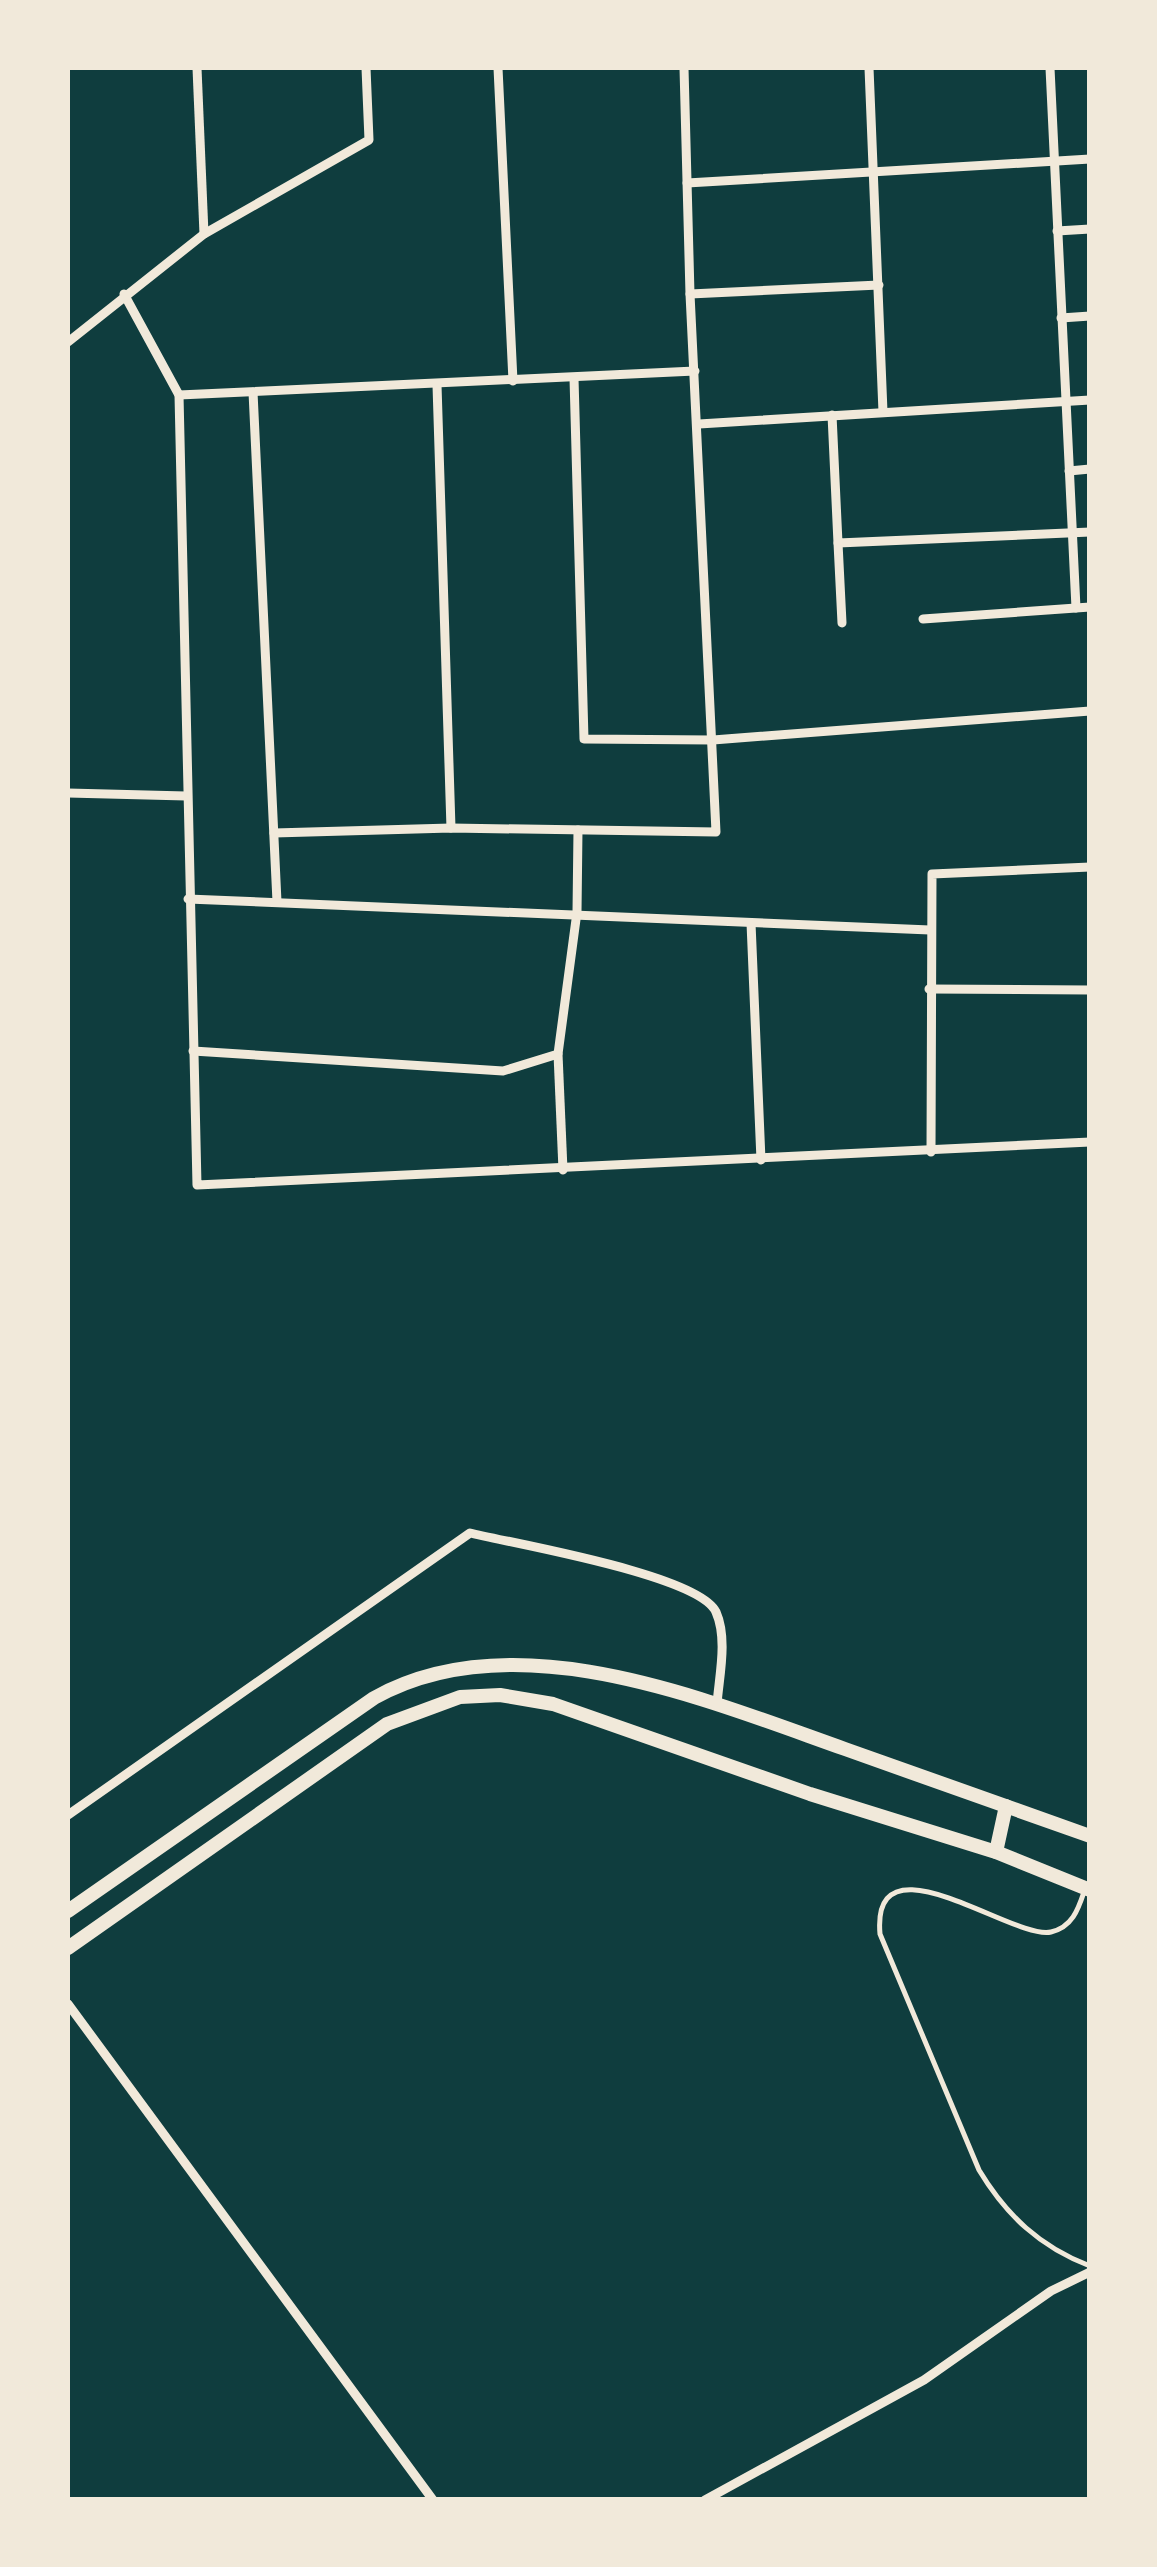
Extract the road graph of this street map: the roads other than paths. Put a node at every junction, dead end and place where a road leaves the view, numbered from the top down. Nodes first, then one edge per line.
1 (197, 68) edge
2 (366, 68) edge
3 (498, 68) edge
4 (684, 68) edge
5 (869, 68) edge
6 (1050, 68) edge
7 (1090, 159) edge
8 (1054, 161) junction
9 (875, 171) junction
10 (686, 182) junction
11 (1090, 229) edge
12 (1057, 230) junction
13 (204, 234) junction
14 (879, 285) junction
15 (124, 294) junction
16 (690, 294) junction
17 (1090, 316) edge
18 (1062, 318) junction
19 (68, 342) edge
20 (695, 371) junction
21 (574, 378) junction
22 (512, 381) junction
23 (436, 384) junction
24 (253, 392) junction
25 (179, 395) junction
26 (1090, 400) edge
27 (1066, 401) junction
28 (882, 412) junction
29 (832, 415) junction
30 (699, 424) junction
31 (1090, 469) edge
32 (1070, 471) junction
33 (1090, 532) edge
34 (1072, 533) junction
35 (838, 543) junction
36 (1090, 607) edge
37 (1076, 608) junction
38 (924, 619) dead end
39 (842, 623) dead end
40 (1090, 711) edge
41 (713, 740) junction
42 (68, 793) edge
43 (186, 796) junction
44 (452, 828) junction
45 (578, 830) junction
46 (274, 833) junction
47 (1090, 867) edge
48 (188, 900) junction
49 (277, 902) junction
50 (576, 912) junction
51 (751, 923) junction
52 (930, 930) junction
53 (929, 989) junction
54 (1090, 990) edge
55 (193, 1051) junction
56 (558, 1054) junction
57 (1090, 1142) edge
58 (931, 1152) junction
59 (761, 1160) junction
60 (563, 1170) junction
61 (717, 1704) junction
62 (1006, 1806) junction
63 (68, 1815) edge
64 (1090, 1836) edge
65 (996, 1852) junction
66 (1087, 1890) edge
67 (68, 1911) edge
68 (68, 1948) edge
69 (68, 2004) edge
70 (1090, 2269) edge
71 (432, 2500) edge
72 (705, 2500) edge

1 - 13 street
2 - 13 street
3 - 22 street
4 - 10 street
5 - 9 street
6 - 8 street
7 - 8 street
8 - 9 street
8 - 12 street
9 - 10 street
9 - 14 street
10 - 16 street
11 - 12 street
12 - 18 street
13 - 15 street
14 - 16 street
14 - 28 street
15 - 19 street
15 - 25 street
16 - 20 street
17 - 18 street
18 - 27 street
20 - 21 street
20 - 30 street
21 - 22 street
21 - 41 street
22 - 23 street
23 - 24 street
23 - 44 street
24 - 25 street
24 - 46 street
25 - 43 street
26 - 27 street
27 - 28 street
27 - 32 street
28 - 29 street
29 - 30 street
29 - 35 street
30 - 41 street
31 - 32 street
32 - 34 street
33 - 34 street
34 - 35 street
34 - 37 street
35 - 39 street
36 - 37 street
37 - 38 street
40 - 41 street
41 - 45 street
42 - 43 street
43 - 48 street
44 - 45 street
44 - 46 street
45 - 50 street
46 - 49 street
47 - 52 street
48 - 49 street
48 - 55 street
49 - 50 street
50 - 51 street
50 - 56 street
51 - 52 street
51 - 59 street
52 - 53 street
53 - 54 street
53 - 58 street
55 - 56 street
55 - 60 street
56 - 60 street
57 - 58 street
58 - 59 street
59 - 60 street
61 - 62 main road
61 - 63 street
61 - 67 main road
62 - 64 main road
62 - 65 main road
65 - 66 main road
65 - 68 main road
66 - 70 lane
69 - 71 street
70 - 72 street

